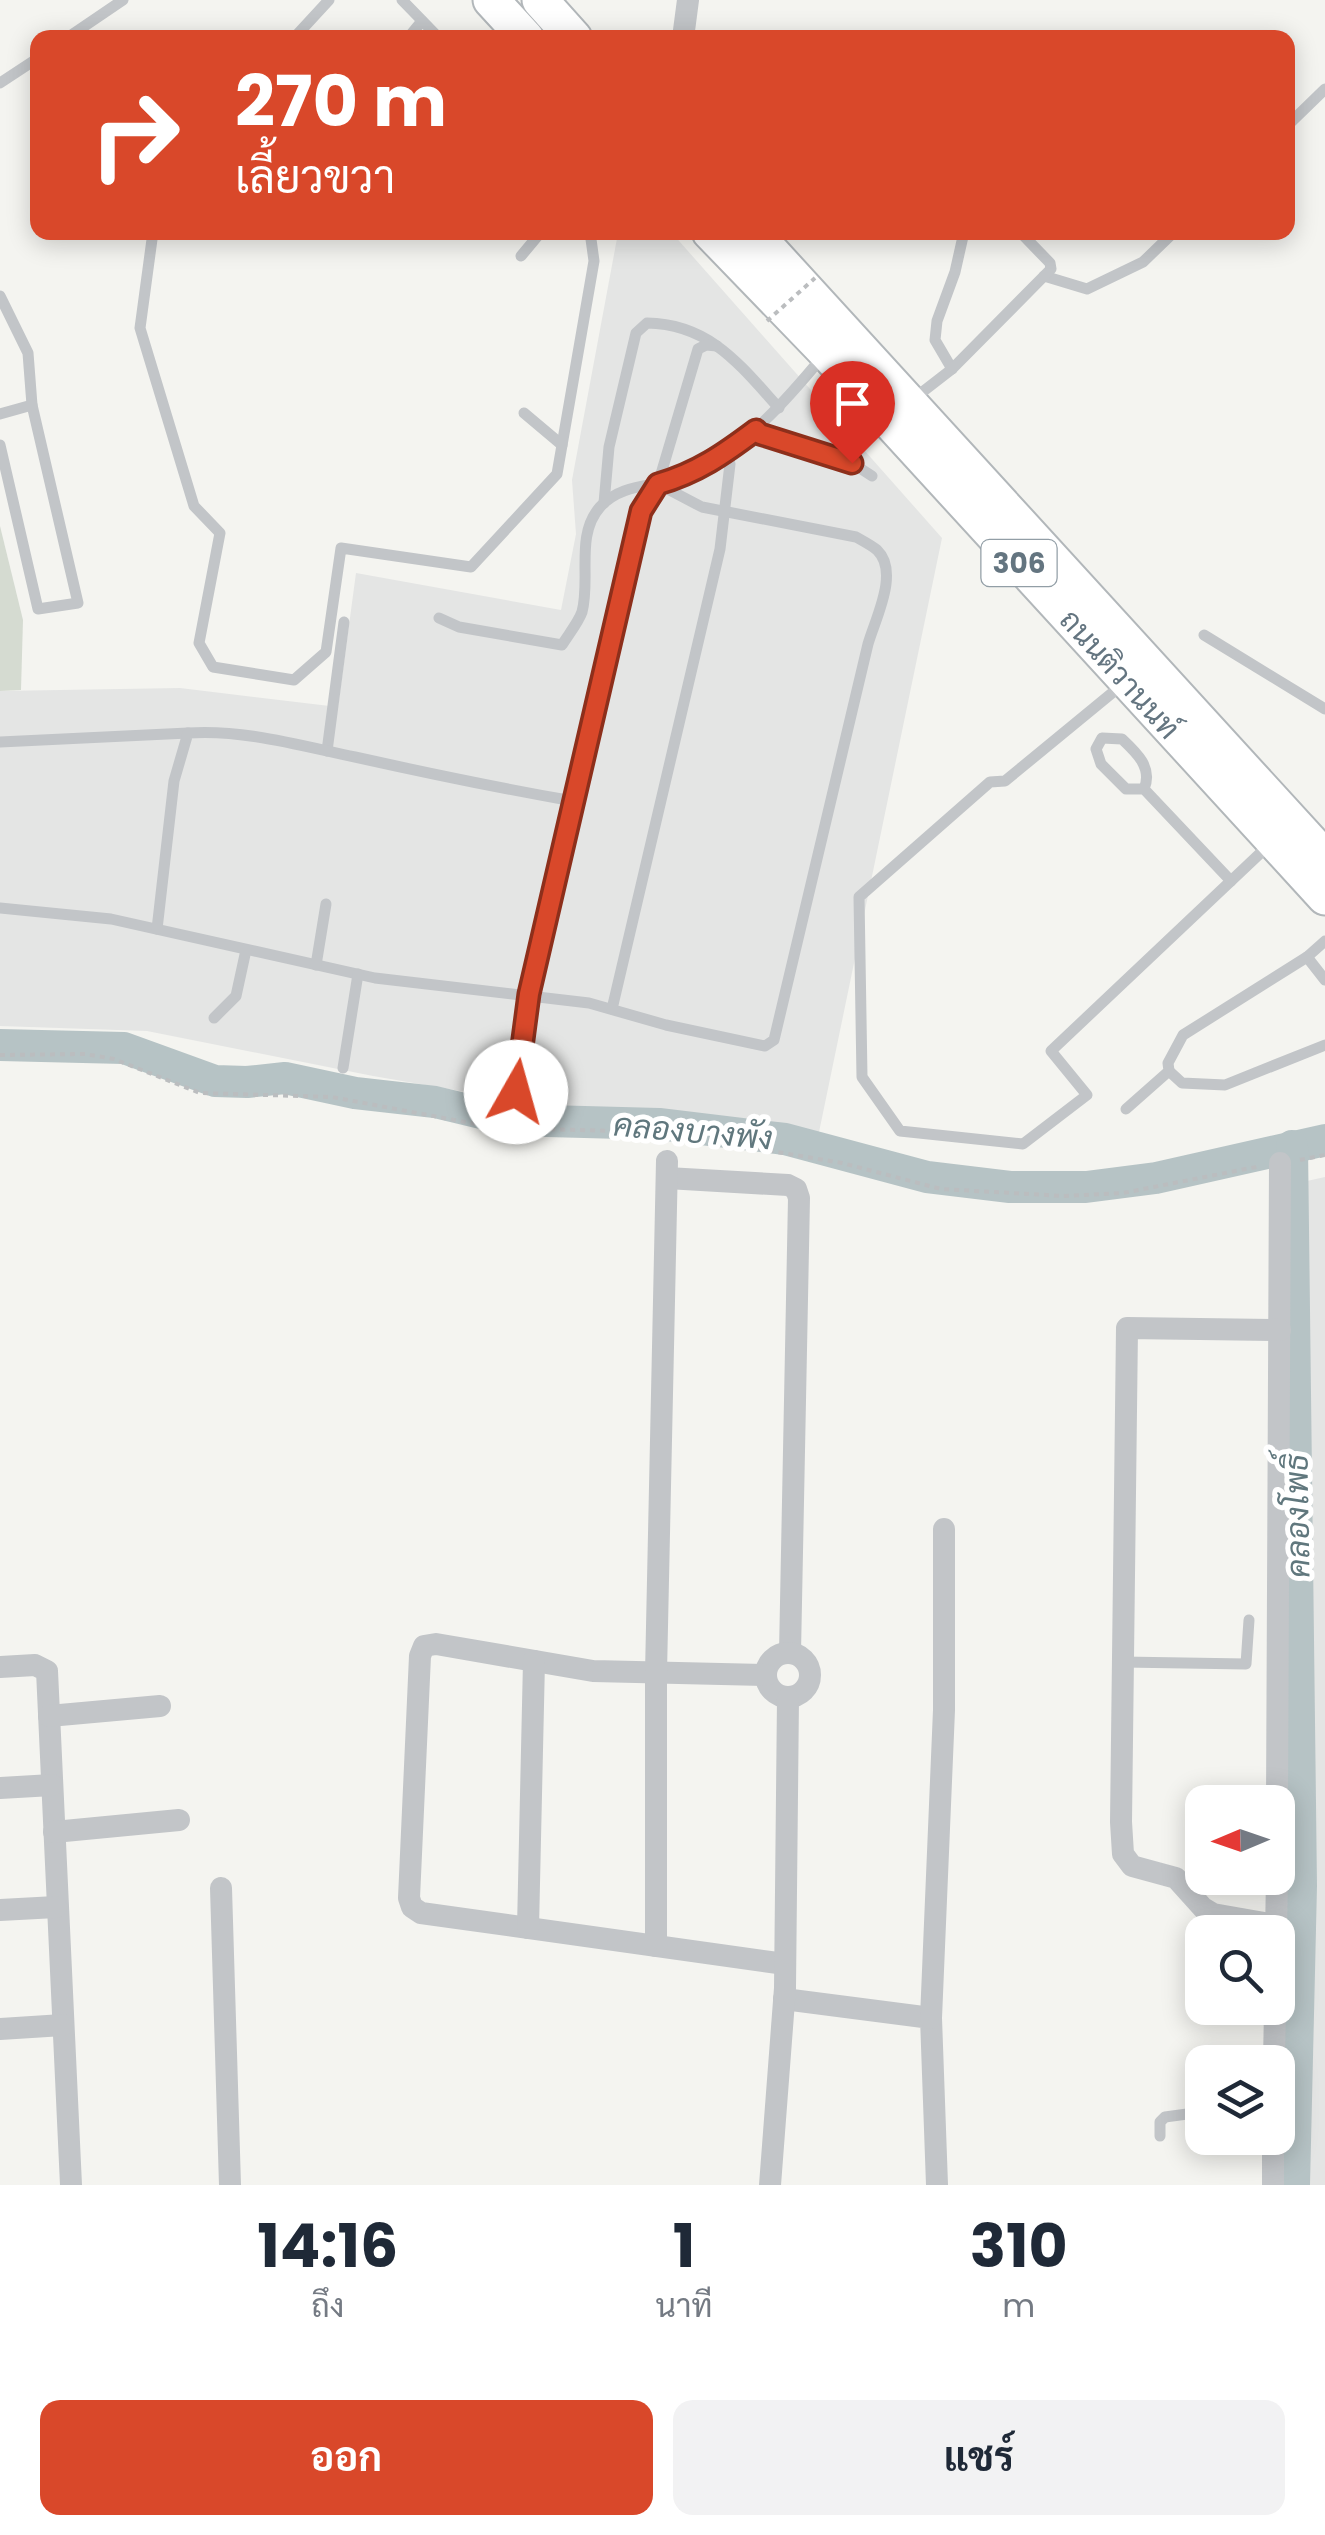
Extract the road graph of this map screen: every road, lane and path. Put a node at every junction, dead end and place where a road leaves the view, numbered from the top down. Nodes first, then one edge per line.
1 (123, 0) edge
2 (329, 0) edge
3 (402, 0) edge
4 (491, 0) edge
5 (540, 0) edge
6 (688, 0) edge
7 (422, 21) junction
8 (79, 30) edge
9 (301, 30) edge
10 (415, 30) edge
11 (430, 30) edge
12 (519, 30) edge
13 (567, 30) edge
14 (685, 30) edge
15 (30, 63) edge
16 (0, 83) edge
17 (1325, 89) edge
18 (1295, 118) edge
19 (152, 240) edge
20 (535, 240) edge
21 (591, 240) edge
22 (719, 240) edge
23 (759, 240) edge
24 (962, 240) edge
25 (1028, 240) edge
26 (1166, 240) edge
27 (521, 256) dead end
28 (1044, 276) junction
29 (815, 278) dead end
30 (0, 296) edge
31 (767, 321) dead end
32 (717, 346) junction
33 (840, 354) junction
34 (952, 370) junction
35 (908, 403) junction
36 (32, 406) junction
37 (780, 408) junction
38 (0, 414) edge
39 (524, 414) dead end
40 (756, 430) junction
41 (0, 444) edge
42 (562, 445) junction
43 (727, 451) junction
44 (872, 476) dead end
45 (658, 484) junction
46 (604, 504) junction
47 (724, 513) junction
48 (439, 618) dead end
49 (344, 622) dead end
50 (1204, 634) dead end
51 (1127, 681) junction
52 (1325, 709) edge
53 (1083, 717) junction
54 (188, 733) junction
55 (1102, 738) junction
56 (0, 742) edge
57 (327, 751) junction
58 (1144, 790) junction
59 (573, 801) junction
60 (1274, 841) junction
61 (1325, 858) edge
62 (1231, 881) junction
63 (1325, 897) edge
64 (326, 904) dead end
65 (0, 908) edge
66 (156, 929) junction
67 (1325, 941) edge
68 (246, 950) junction
69 (1307, 957) junction
70 (316, 965) junction
71 (358, 974) junction
72 (1325, 980) edge
73 (529, 994) junction
74 (612, 1008) junction
75 (214, 1018) dead end
76 (1325, 1045) edge
77 (0, 1055) edge
78 (343, 1068) dead end
79 (1169, 1071) junction
80 (516, 1092) dead end
81 (1126, 1109) dead end
82 (1325, 1156) edge
83 (1304, 1159) dead end
84 (1280, 1163) joint
85 (1280, 1330) junction
86 (944, 1529) dead end
87 (1249, 1620) dead end
88 (790, 1653) junction
89 (534, 1661) junction
90 (1124, 1662) junction
91 (0, 1667) edge
92 (656, 1673) junction
93 (766, 1674) junction
94 (788, 1698) junction
95 (160, 1706) dead end
96 (49, 1716) junction
97 (1278, 1785) edge
98 (52, 1786) junction
99 (0, 1788) edge
100 (179, 1820) dead end
101 (54, 1832) junction
102 (221, 1888) dead end
103 (56, 1906) junction
104 (0, 1910) edge
105 (1217, 1915) edge
106 (528, 1928) junction
107 (656, 1946) junction
108 (785, 1964) junction
109 (784, 1999) junction
110 (930, 2018) junction
111 (63, 2026) junction
112 (0, 2029) edge
113 (1185, 2114) edge
114 (1160, 2136) dead end
115 (1273, 2155) edge
116 (71, 2185) edge
117 (230, 2185) edge
118 (770, 2185) edge
119 (937, 2185) edge
120 (1273, 2185) edge

1 - 8 lane
2 - 9 lane
3 - 7 lane
4 - 12 main road
5 - 13 main road
6 - 14 street
7 - 10 lane
7 - 11 lane
15 - 16 lane
17 - 18 lane
19 - 42 lane
20 - 27 lane
21 - 42 lane
22 - 33 main road, ถนนติวานนท์ / 306
23 - 33 main road, ถนนติวานนท์ / 306
24 - 34 lane
25 - 28 lane
26 - 28 lane
28 - 34 lane
29 - 31 path, bridge
30 - 36 lane
32 - 37 lane
32 - 45 lane
32 - 46 lane
33 - 35 main road, ถนนติวานนท์ / 306
33 - 37 lane
33 - 51 main road, ถนนติวานนท์ / 306
34 - 35 lane
35 - 61 main road, ถนนติวานนท์ / 306
36 - 38 lane
36 - 41 lane
37 - 40 lane
39 - 42 lane
40 - 43 lane
40 - 44 lane
43 - 45 lane
43 - 47 lane
45 - 46 lane
45 - 47 lane
45 - 59 lane
46 - 48 lane
47 - 74 lane
47 - 74 lane
49 - 57 lane
50 - 52 lane
51 - 53 lane
51 - 60 main road, ถนนติวานนท์ / 306
53 - 55 lane
53 - 62 lane
54 - 56 lane
54 - 57 lane
54 - 66 lane
55 - 58 lane
55 - 58 lane
57 - 59 lane
58 - 62 lane
59 - 73 lane
60 - 62 lane
60 - 63 main road, ถนนติวานนท์ / 306
64 - 70 lane
65 - 66 lane
66 - 68 lane
67 - 69 lane
68 - 70 lane
68 - 75 lane
69 - 72 lane
69 - 79 lane
70 - 71 lane
71 - 73 lane
71 - 78 lane
73 - 74 lane
73 - 80 lane
76 - 79 lane
77 - 84 path
79 - 81 lane
82 - 83 path
84 - 85 street
85 - 90 street
85 - 97 street
86 - 110 street
87 - 90 lane
88 - 92 street
88 - 93 street
88 - 94 street
89 - 92 street
89 - 106 street
89 - 106 street
90 - 105 street
91 - 96 street
92 - 93 street
92 - 107 street
93 - 94 street
94 - 108 street
95 - 96 street
96 - 98 street
98 - 99 street
98 - 101 street
100 - 101 street
101 - 103 street
102 - 117 street
103 - 104 street
103 - 111 street
106 - 107 street
107 - 108 street
108 - 109 street
109 - 110 street
109 - 118 street
110 - 119 street
111 - 112 street
111 - 116 street
113 - 114 lane
115 - 120 street

